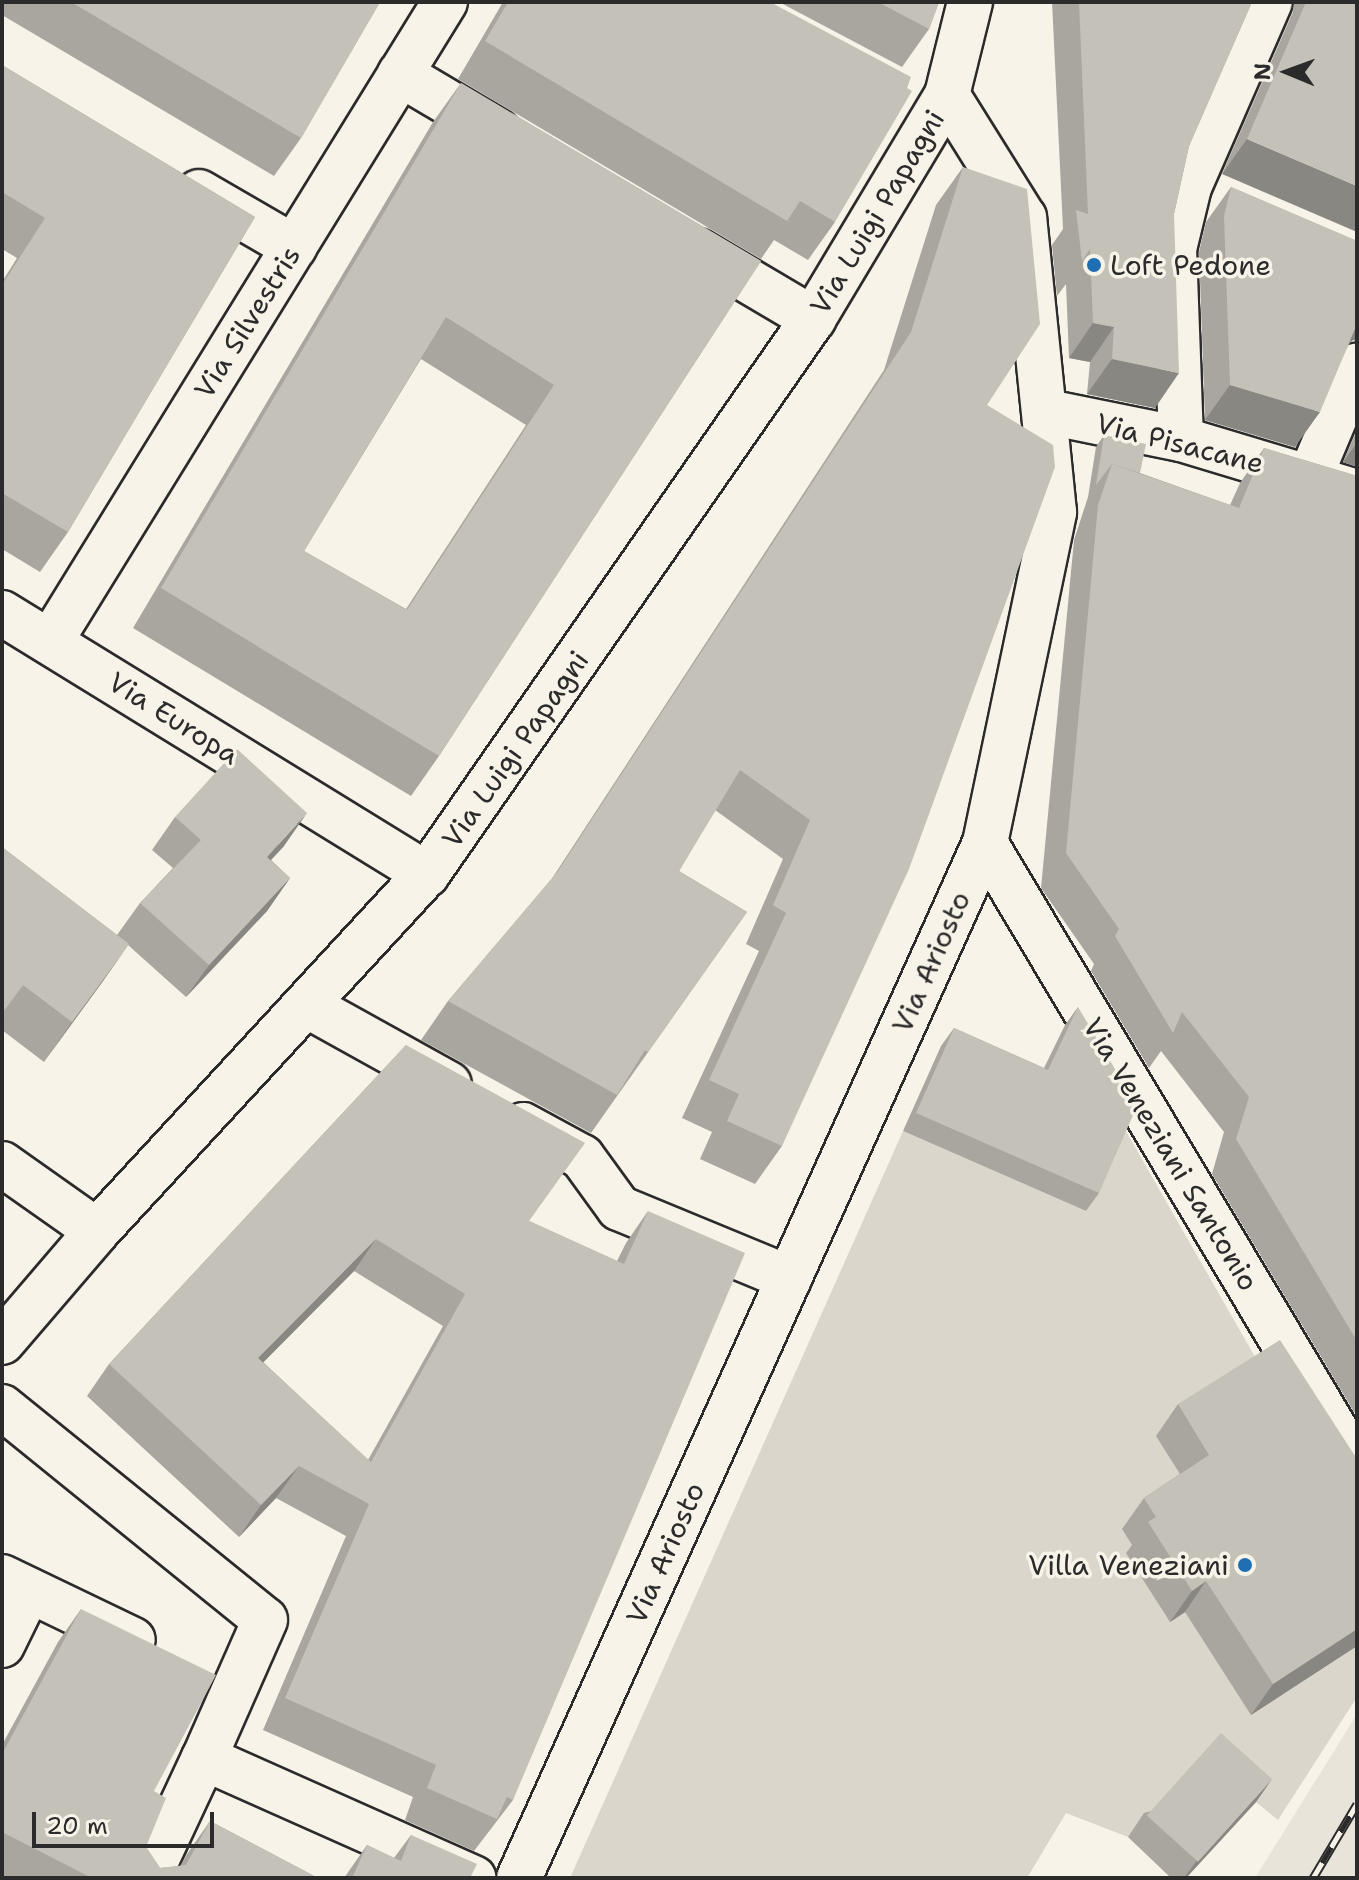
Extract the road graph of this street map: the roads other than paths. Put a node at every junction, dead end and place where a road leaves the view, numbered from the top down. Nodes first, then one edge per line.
1 (445, 2) edge
2 (970, 2) edge
3 (1270, 2) edge
4 (400, 74) junction
5 (904, 92) edge
6 (947, 95) junction
7 (533, 153) edge
8 (161, 170) edge
9 (1189, 187) junction
10 (1231, 205) edge
11 (667, 232) edge
12 (294, 247) junction
13 (813, 319) junction
14 (1357, 365) edge
15 (1048, 412) junction
16 (1181, 439) junction
17 (1310, 477) junction
18 (1357, 492) edge
19 (2, 613) edge
20 (50, 642) junction
21 (985, 843) junction
22 (427, 874) junction
23 (308, 1006) junction
24 (2, 1164) edge
25 (97, 1231) junction
26 (789, 1278) junction
27 (2, 1342) edge
28 (2, 1407) edge
29 (1357, 1466) edge
30 (16, 1584) edge
31 (2, 1645) edge
32 (234, 1688) junction
33 (204, 1758) junction
34 (148, 1878) edge
35 (473, 1878) edge
36 (519, 1878) edge

1 - 4 street, Via Silvestris
2 - 6 street
3 - 9 street
4 - 7 street
4 - 12 street, Via Silvestris
5 - 6 street
6 - 13 street, Via Luigi Papagni
6 - 15 street, Via Ariosto
8 - 12 street
9 - 10 street
9 - 16 street
11 - 13 street
12 - 20 street, Via Silvestris
13 - 22 street, Via Luigi Papagni
14 - 17 street
15 - 16 street, Via Pisacane
15 - 21 street, Via Ariosto
16 - 17 street, Via Pisacane
17 - 18 street, Via Pisacane
19 - 20 street, Via Europa
20 - 22 street, Via Europa
21 - 26 street, Via Ariosto
21 - 29 street, Via Veneziani Santonio
22 - 23 street, Via Luigi Papagni
23 - 25 street, Via Luigi Papagni
23 - 26 street
24 - 25 street
25 - 27 street, Via Luigi Papagni
26 - 36 street, Via Ariosto
28 - 32 street
30 - 31 street
30 - 32 street
32 - 33 street
33 - 34 street
33 - 35 street

